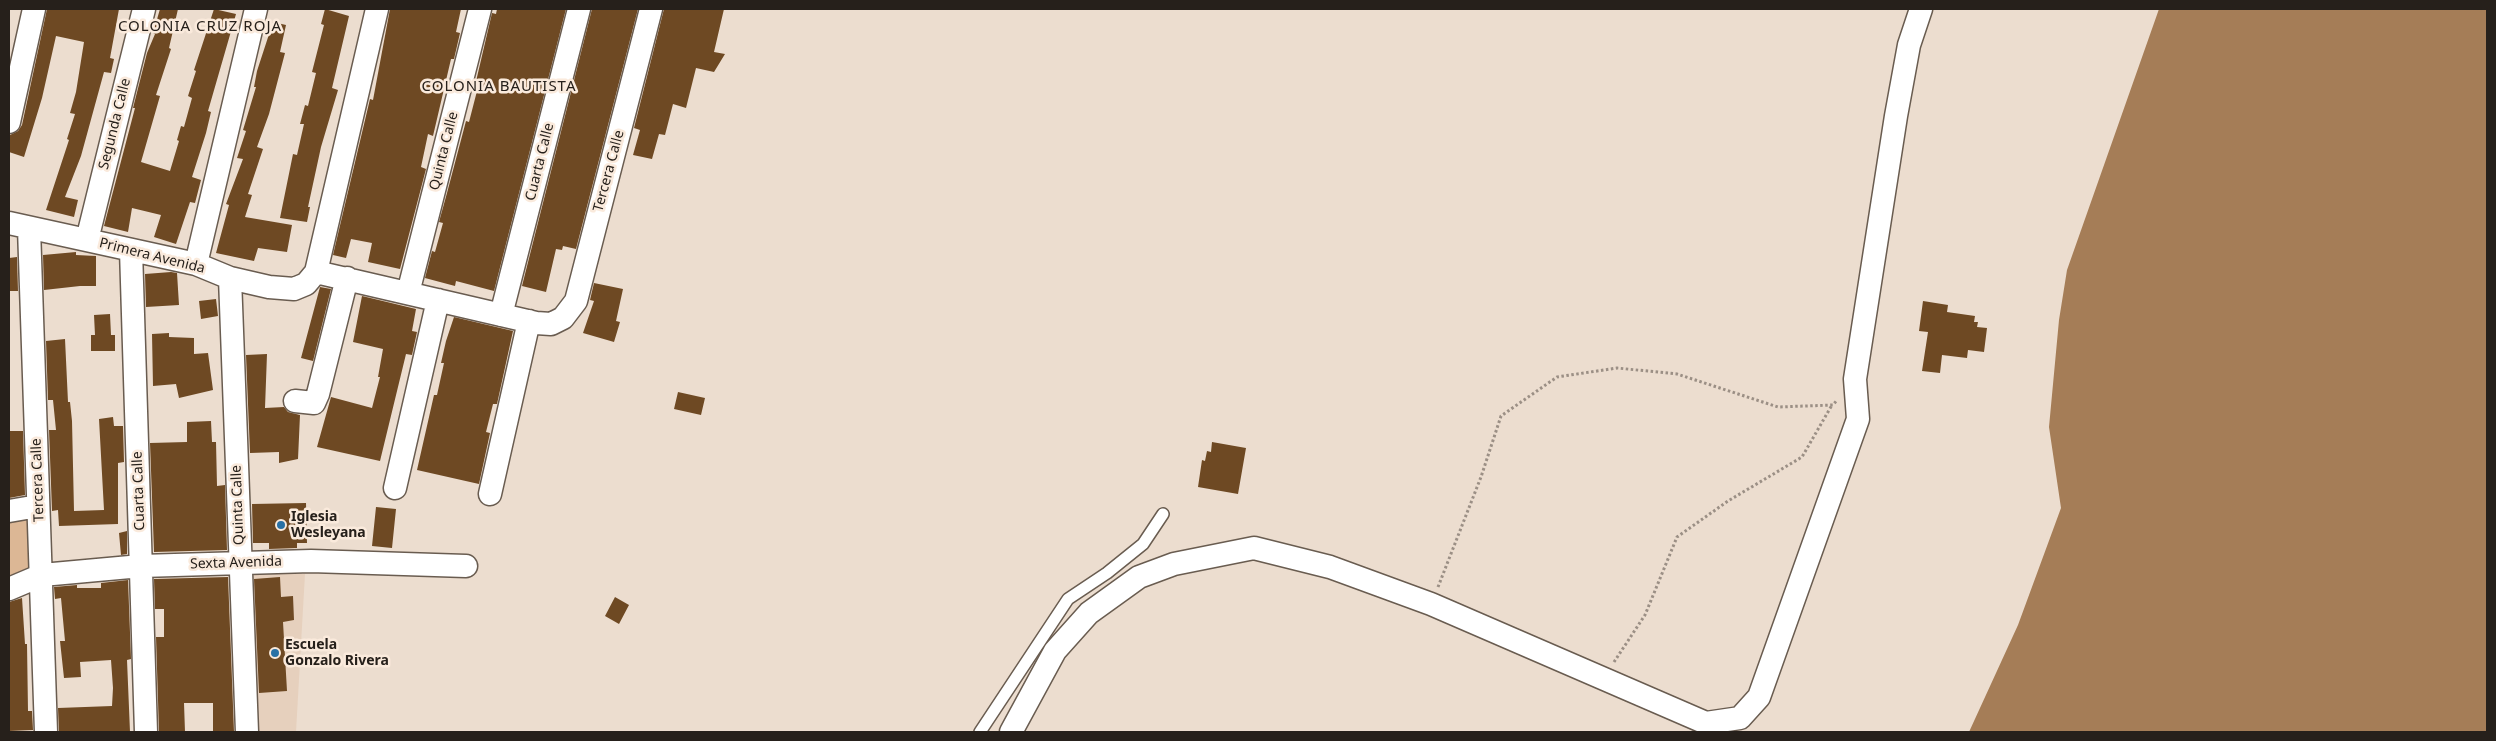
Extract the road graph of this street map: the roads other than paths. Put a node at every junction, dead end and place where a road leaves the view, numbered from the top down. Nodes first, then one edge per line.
1 (34, 9) edge
2 (144, 9) edge
3 (256, 9) edge
4 (377, 9) edge
5 (480, 9) edge
6 (578, 9) edge
7 (651, 9) edge
8 (1921, 9) edge
9 (9, 122) edge
10 (19, 226) edge
11 (86, 240) junction
12 (131, 250) junction
13 (196, 264) junction
14 (316, 272) junction
15 (230, 278) junction
16 (346, 278) junction
17 (408, 293) junction
18 (438, 300) junction
19 (501, 315) junction
20 (540, 322) junction
21 (296, 401) dead end
22 (395, 488) dead end
23 (490, 494) dead end
24 (38, 506) junction
25 (9, 511) edge
26 (1163, 514) dead end
27 (240, 563) junction
28 (141, 566) junction
29 (466, 566) dead end
30 (42, 575) junction
31 (9, 589) edge
32 (46, 732) edge
33 (146, 732) edge
34 (247, 732) edge
35 (980, 732) edge
36 (1011, 732) edge

1 - 9 street
2 - 11 street, Segunda Calle
3 - 13 street
4 - 14 street
5 - 17 street, Quinta Calle
6 - 19 street, Cuarta Calle
7 - 20 street, Tercera Calle
8 - 36 street
10 - 11 street, Primera Avenida
10 - 24 street, Tercera Calle
11 - 12 street, Primera Avenida
12 - 13 street, Primera Avenida
12 - 28 street, Cuarta Calle
13 - 15 street, Primera Avenida
14 - 15 street, Primera Avenida
14 - 16 street
15 - 27 street, Quinta Calle
16 - 17 street
16 - 21 street
17 - 18 street
18 - 19 street
18 - 22 street
19 - 20 street
20 - 23 street
24 - 25 street
24 - 30 street, Tercera Calle
26 - 35 lane
27 - 28 street, Sexta Avenida
27 - 29 street, Sexta Avenida
27 - 34 street, Quinta Calle
28 - 30 street, Sexta Avenida
28 - 33 street, Cuarta Calle
30 - 31 street, Sexta Avenida
30 - 32 street, Tercera Calle

